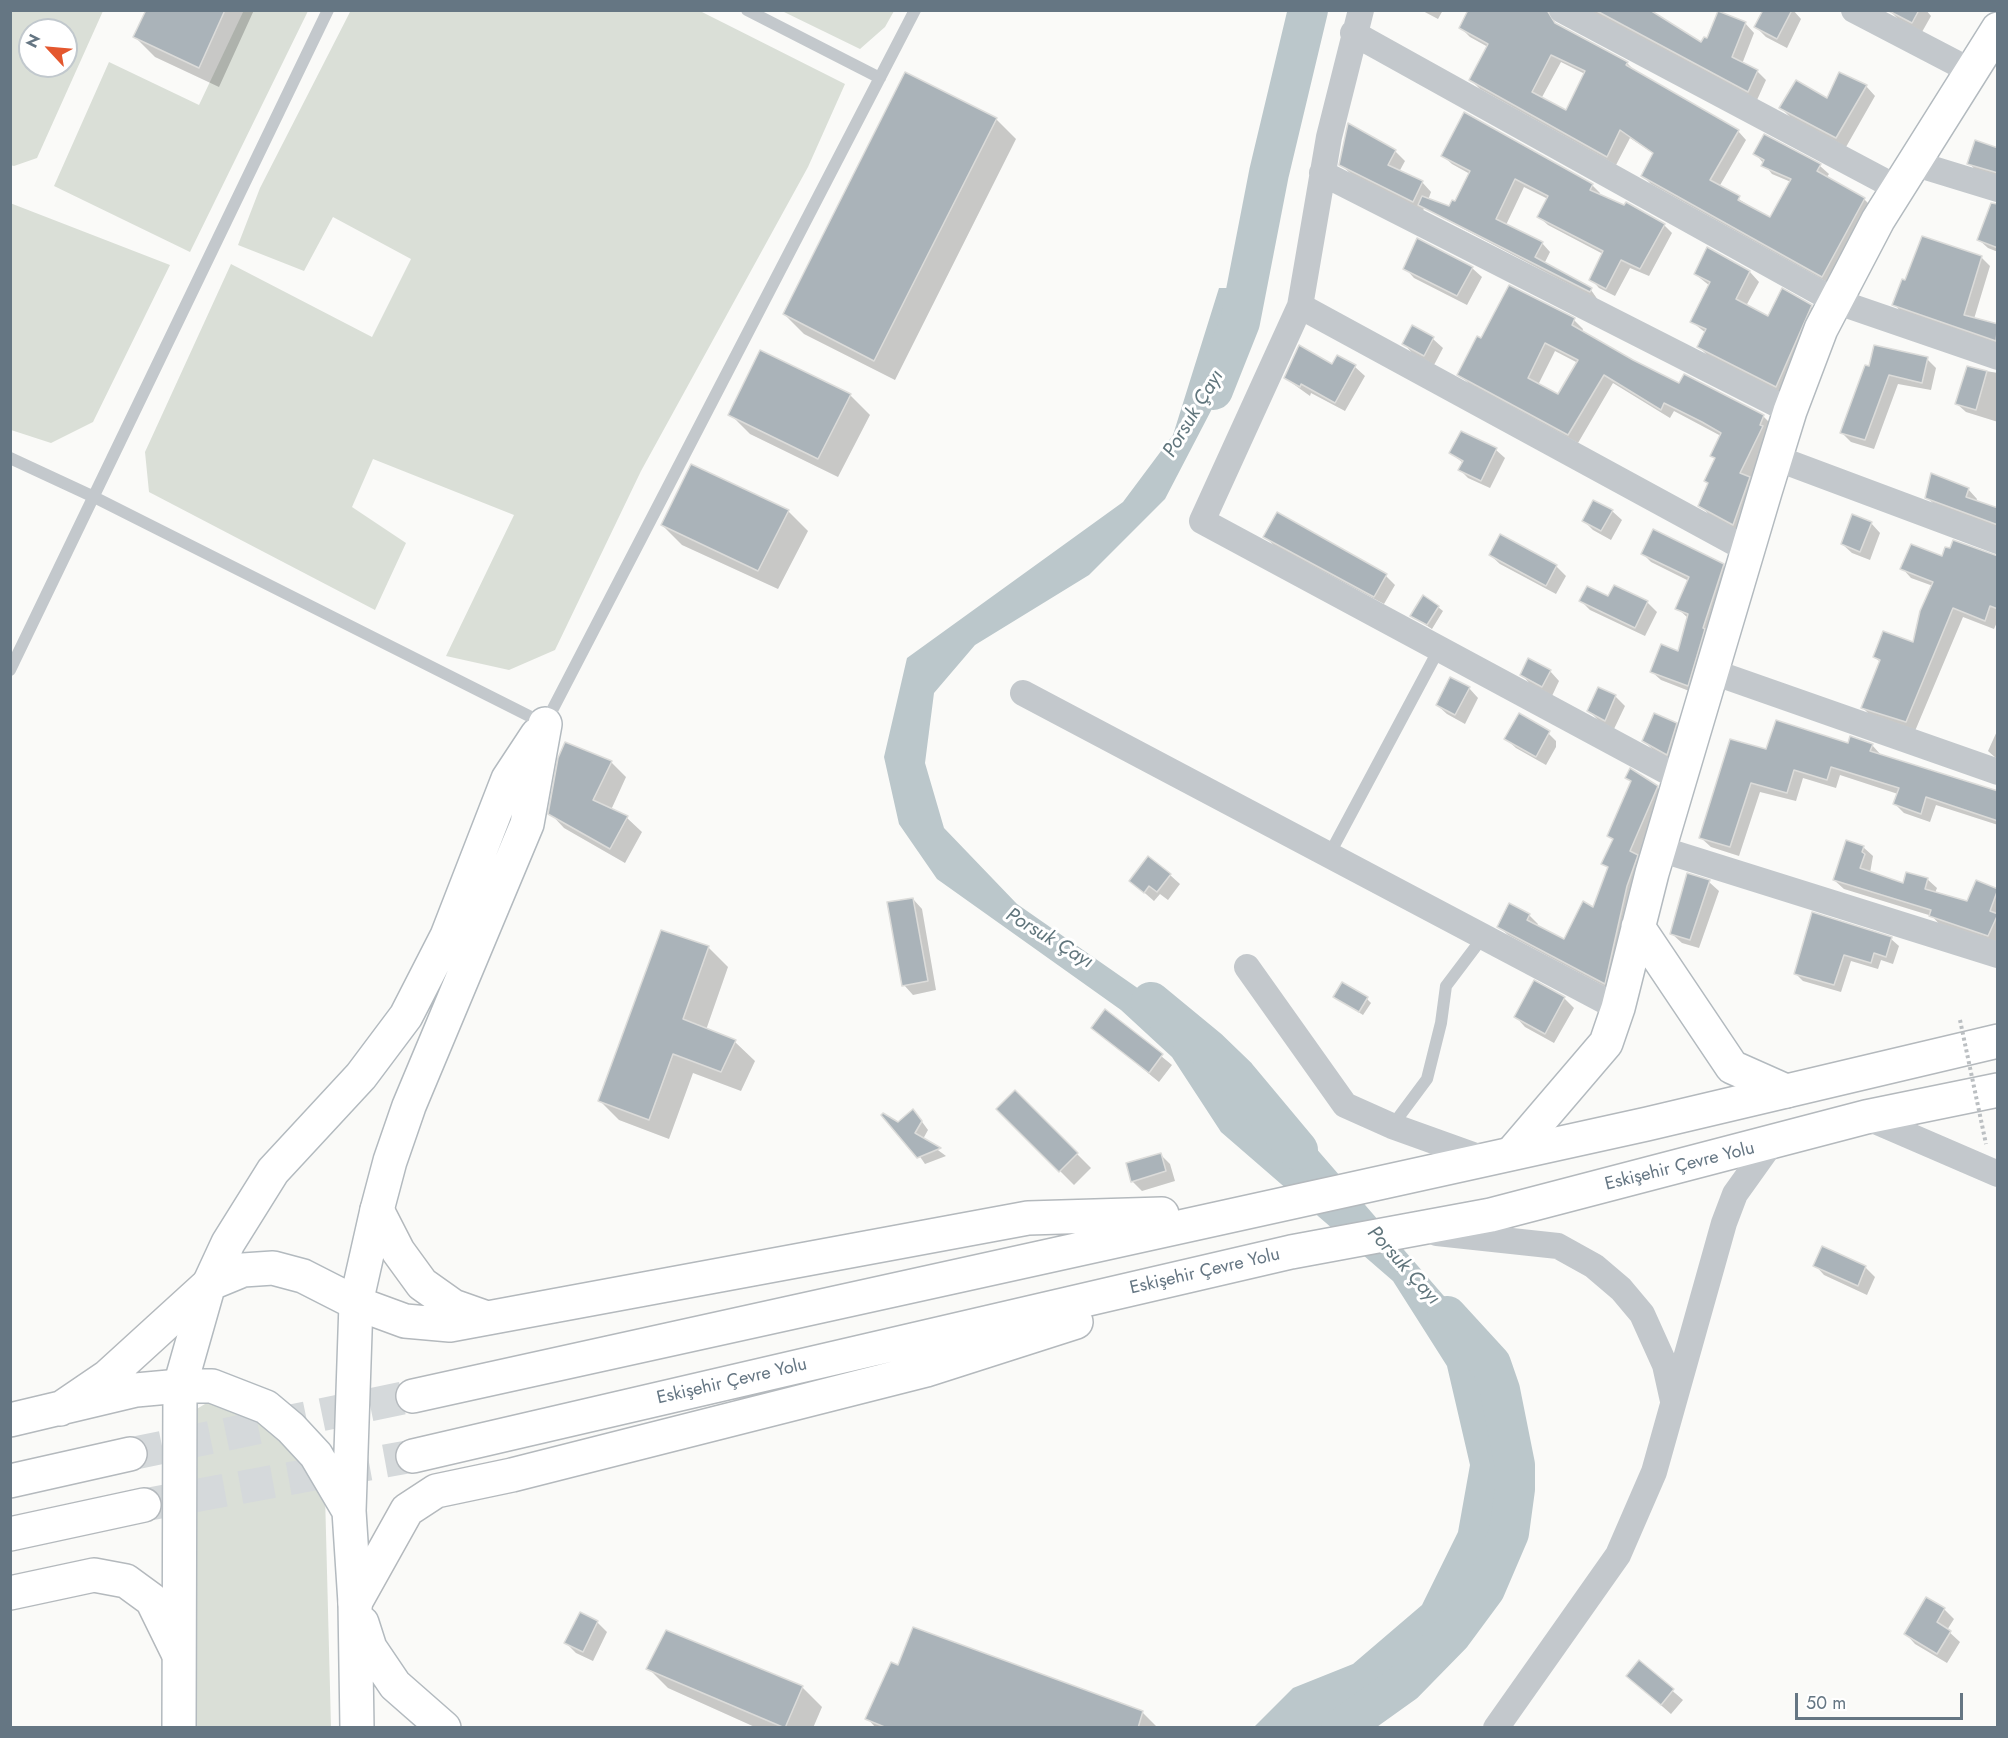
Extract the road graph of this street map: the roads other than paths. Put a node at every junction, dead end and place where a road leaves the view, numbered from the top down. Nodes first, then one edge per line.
1 (328, 10) edge
2 (747, 10) edge
3 (915, 10) edge
4 (1562, 10) edge
5 (1854, 10) edge
6 (1357, 22) edge
7 (1998, 28) edge
8 (1971, 71) junction
9 (880, 78) junction
10 (1322, 173) junction
11 (1905, 175) junction
12 (1998, 189) edge
13 (1835, 300) junction
14 (1300, 306) junction
15 (1998, 357) edge
16 (1790, 411) junction
17 (10, 458) edge
18 (1776, 458) junction
19 (94, 497) junction
20 (1998, 541) edge
21 (1748, 550) junction
22 (1439, 648) junction
23 (10, 670) edge
24 (1713, 672) junction
25 (1023, 693) dead end
26 (545, 724) junction
27 (1998, 772) edge
28 (1681, 779) junction
29 (1660, 849) junction
30 (1329, 855) junction
31 (1638, 927) junction
32 (1483, 937) junction
33 (1998, 955) edge
34 (1247, 967) dead end
35 (1618, 1008) junction
36 (1998, 1041) edge
37 (1998, 1090) edge
38 (1786, 1091) junction
39 (1866, 1118) junction
40 (1392, 1126) junction
41 (1770, 1145) junction
42 (1498, 1156) junction
43 (1998, 1174) edge
44 (377, 1210) junction
45 (1236, 1212) junction
46 (1413, 1232) junction
47 (1291, 1252) junction
48 (209, 1284) junction
49 (356, 1303) junction
50 (489, 1318) junction
51 (180, 1386) junction
52 (413, 1396) tunnel mouth
53 (60, 1409) junction
54 (1674, 1409) junction
55 (10, 1420) edge
56 (130, 1454) tunnel mouth
57 (413, 1456) tunnel mouth
58 (10, 1481) edge
59 (144, 1505) tunnel mouth
60 (349, 1511) junction
61 (10, 1534) edge
62 (10, 1593) edge
63 (355, 1603) junction
64 (177, 1651) junction
65 (178, 1723) edge
66 (357, 1728) edge
67 (444, 1728) edge
68 (1496, 1728) edge

1 - 19 lane
2 - 9 lane
3 - 9 lane
4 - 11 street
5 - 8 street
6 - 10 street
6 - 13 street
7 - 8 main road
8 - 11 main road
9 - 26 lane
10 - 14 street
10 - 16 street
11 - 12 street
11 - 13 main road
13 - 15 street
13 - 16 main road
14 - 21 street
14 - 22 street
16 - 18 main road
17 - 19 lane
18 - 20 street
18 - 21 main road
19 - 23 lane
19 - 26 lane
21 - 24 main road
22 - 28 street
22 - 30 lane
24 - 27 street
24 - 28 main road
25 - 30 street
26 - 44 main road
26 - 48 main road
28 - 29 main road
29 - 31 main road
29 - 33 street
30 - 32 street
31 - 35 main road
31 - 38 main road
32 - 35 street
32 - 40 lane
34 - 40 street
35 - 42 main road
36 - 38 main road
37 - 39 main road, Eskişehir Çevre Yolu
38 - 42 main road
39 - 41 main road, Eskişehir Çevre Yolu
39 - 43 street
40 - 42 street
41 - 46 main road, Eskişehir Çevre Yolu
41 - 54 street
42 - 45 main road
44 - 49 main road
44 - 50 main road
45 - 50 main road
45 - 52 main road
46 - 47 main road, Eskişehir Çevre Yolu
46 - 54 street
47 - 57 main road, Eskişehir Çevre Yolu
47 - 63 main road
48 - 49 main road
48 - 51 main road
48 - 53 main road
49 - 50 main road
49 - 60 main road
51 - 53 main road
51 - 60 main road
51 - 64 main road
53 - 55 main road
54 - 68 street
56 - 58 main road
59 - 61 main road
60 - 63 main road
62 - 64 main road
63 - 66 main road
63 - 67 main road
64 - 65 main road

